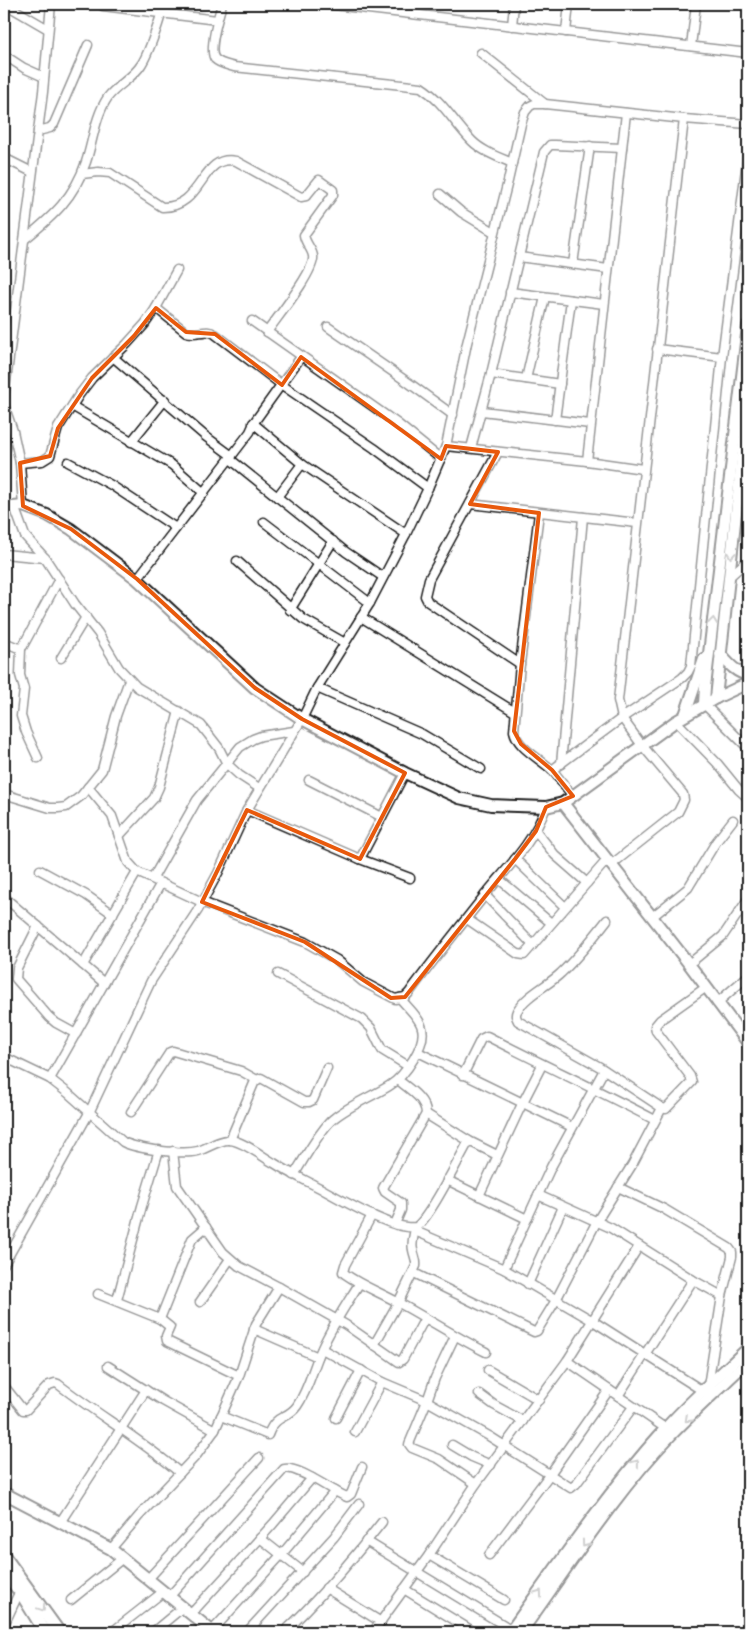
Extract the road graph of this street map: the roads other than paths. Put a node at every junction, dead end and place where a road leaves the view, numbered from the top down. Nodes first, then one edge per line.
1 (5, 4) edge
2 (51, 4) edge
3 (163, 4) edge
4 (222, 4) edge
5 (325, 4) edge
6 (514, 4) edge
7 (569, 4) edge
8 (696, 4) edge
9 (103, 6) dead end
10 (162, 14) junction
11 (217, 20) junction
12 (512, 26) junction
13 (48, 29) junction
14 (566, 32) junction
15 (88, 45) dead end
16 (691, 46) junction
17 (748, 52) edge
18 (481, 54) dead end
19 (4, 55) edge
20 (44, 77) junction
21 (545, 104) junction
22 (626, 113) junction
23 (684, 119) junction
24 (748, 124) edge
25 (38, 131) junction
26 (590, 146) junction
27 (622, 148) junction
28 (748, 153) edge
29 (4, 158) edge
30 (512, 164) junction
31 (32, 172) junction
32 (82, 174) junction
33 (440, 194) dead end
34 (494, 232) junction
35 (25, 239) junction
36 (519, 257) junction
37 (573, 264) junction
38 (608, 269) junction
39 (177, 270) dead end
40 (510, 292) junction
41 (545, 297) junction
42 (571, 300) junction
43 (604, 304) junction
44 (156, 308) junction
45 (252, 321) dead end
46 (748, 326) edge
47 (328, 327) dead end
48 (267, 332) junction
49 (657, 349) junction
50 (722, 356) junction
51 (113, 357) junction
52 (301, 357) junction
53 (492, 374) junction
54 (526, 379) junction
55 (560, 384) junction
56 (282, 385) junction
57 (4, 397) edge
58 (165, 400) junction
59 (748, 402) edge
60 (4, 405) edge
61 (72, 406) junction
62 (482, 411) junction
63 (452, 415) junction
64 (555, 420) junction
65 (253, 423) junction
66 (590, 424) junction
67 (131, 442) junction
68 (446, 446) junction
69 (472, 448) junction
70 (498, 452) junction
71 (231, 458) junction
72 (441, 459) junction
73 (587, 461) junction
74 (68, 462) dead end
75 (20, 463) junction
76 (302, 464) junction
77 (643, 469) junction
78 (428, 488) junction
79 (204, 493) junction
80 (277, 497) junction
81 (470, 504) junction
82 (14, 507) edge
83 (539, 513) junction
84 (582, 517) junction
85 (264, 522) dead end
86 (637, 524) junction
87 (176, 528) junction
88 (406, 534) junction
89 (333, 541) junction
90 (4, 554) edge
91 (45, 558) junction
92 (748, 560) edge
93 (237, 561) dead end
94 (319, 564) junction
95 (383, 577) junction
96 (728, 578) junction
97 (137, 579) junction
98 (59, 580) junction
99 (370, 603) junction
100 (290, 610) junction
101 (86, 617) junction
102 (361, 617) junction
103 (344, 643) junction
104 (710, 644) junction
105 (5, 645) edge
106 (21, 648) junction
107 (720, 654) junction
108 (61, 658) dead end
109 (520, 664) junction
110 (129, 680) junction
111 (747, 683) edge
112 (317, 688) junction
113 (716, 698) junction
114 (704, 704) junction
115 (179, 711) junction
116 (515, 712) junction
117 (622, 718) junction
118 (681, 718) junction
119 (302, 719) junction
120 (294, 732) junction
121 (641, 744) junction
122 (748, 748) edge
123 (38, 758) dead end
124 (227, 764) junction
125 (561, 764) junction
126 (481, 769) dead end
127 (552, 770) junction
128 (405, 773) junction
129 (309, 780) dead end
130 (88, 787) junction
131 (259, 788) junction
132 (4, 794) edge
133 (573, 796) junction
134 (748, 798) edge
135 (563, 803) junction
136 (546, 807) junction
137 (247, 810) junction
138 (382, 817) junction
139 (733, 820) dead end
140 (536, 831) junction
141 (120, 836) junction
142 (360, 859) junction
143 (515, 859) junction
144 (609, 862) junction
145 (40, 870) dead end
146 (137, 872) junction
147 (153, 878) junction
148 (410, 878) dead end
149 (499, 879) junction
150 (161, 882) junction
151 (587, 883) junction
152 (485, 895) junction
153 (4, 897) edge
154 (748, 899) edge
155 (202, 902) junction
156 (565, 907) junction
157 (113, 914) junction
158 (652, 917) junction
159 (467, 919) junction
160 (608, 920) dead end
161 (551, 923) junction
162 (38, 926) junction
163 (533, 945) junction
164 (689, 964) junction
165 (83, 965) junction
166 (278, 974) dead end
167 (748, 976) edge
168 (104, 983) junction
169 (705, 988) junction
170 (400, 998) junction
171 (717, 1003) junction
172 (76, 1034) junction
173 (748, 1043) edge
174 (418, 1052) junction
175 (4, 1057) edge
176 (542, 1065) junction
177 (408, 1066) junction
178 (327, 1068) dead end
179 (604, 1070) junction
180 (463, 1075) junction
181 (50, 1079) junction
182 (257, 1080) junction
183 (398, 1080) junction
184 (593, 1088) junction
185 (522, 1104) junction
186 (662, 1108) junction
187 (131, 1112) dead end
188 (90, 1113) junction
189 (426, 1114) junction
190 (655, 1120) junction
191 (572, 1127) junction
192 (230, 1140) junction
193 (469, 1141) junction
194 (159, 1150) junction
195 (173, 1151) junction
196 (497, 1155) junction
197 (294, 1175) junction
198 (447, 1180) junction
199 (618, 1187) junction
200 (538, 1195) junction
201 (479, 1196) junction
202 (563, 1207) junction
203 (372, 1215) junction
204 (527, 1219) junction
205 (597, 1221) junction
206 (395, 1224) junction
207 (206, 1227) junction
208 (415, 1229) junction
209 (639, 1246) junction
210 (230, 1259) junction
211 (4, 1264) edge
212 (504, 1269) junction
213 (414, 1273) junction
214 (693, 1280) junction
215 (359, 1284) junction
216 (528, 1284) junction
217 (279, 1287) junction
218 (98, 1294) dead end
219 (722, 1296) junction
220 (117, 1300) junction
221 (556, 1300) junction
222 (200, 1302) dead end
223 (398, 1303) junction
224 (424, 1318) junction
225 (160, 1319) junction
226 (337, 1320) junction
227 (593, 1321) junction
228 (254, 1329) junction
229 (456, 1336) junction
230 (374, 1345) junction
231 (748, 1348) edge
232 (322, 1349) junction
233 (486, 1352) dead end
234 (646, 1354) junction
235 (318, 1357) junction
236 (567, 1360) junction
237 (748, 1361) edge
238 (108, 1366) dead end
239 (361, 1370) junction
240 (488, 1370) dead end
241 (239, 1376) junction
242 (382, 1382) junction
243 (4, 1386) edge
244 (705, 1388) junction
245 (146, 1390) junction
246 (609, 1390) junction
247 (479, 1394) dead end
248 (618, 1396) junction
249 (711, 1397) junction
250 (539, 1400) junction
251 (428, 1401) junction
252 (633, 1407) junction
253 (221, 1416) junction
254 (336, 1418) dead end
255 (523, 1421) junction
256 (665, 1428) junction
257 (121, 1430) junction
258 (215, 1430) junction
259 (355, 1432) dead end
260 (452, 1445) dead end
261 (504, 1446) junction
262 (259, 1458) dead end
263 (491, 1465) junction
264 (362, 1467) dead end
265 (180, 1473) junction
266 (550, 1474) junction
267 (312, 1478) junction
268 (476, 1484) junction
269 (335, 1491) junction
270 (4, 1493) edge
271 (359, 1504) dead end
272 (61, 1521) junction
273 (382, 1522) dead end
274 (260, 1538) junction
275 (366, 1541) junction
276 (111, 1549) junction
277 (282, 1554) junction
278 (429, 1555) junction
279 (489, 1555) dead end
280 (4, 1556) edge
281 (123, 1558) junction
282 (4, 1572) edge
283 (303, 1572) junction
284 (416, 1572) junction
285 (148, 1579) junction
286 (326, 1588) junction
287 (24, 1590) junction
288 (404, 1590) junction
289 (166, 1595) junction
290 (72, 1600) dead end
291 (504, 1600) dead end
292 (182, 1608) junction
293 (191, 1614) junction
294 (381, 1622) junction
295 (4, 1625) edge
296 (41, 1630) edge
297 (515, 1631) edge
298 (59, 1632) edge
299 (112, 1632) edge
300 (153, 1632) edge
301 (212, 1632) edge
302 (246, 1632) edge
303 (284, 1632) edge
304 (374, 1632) edge
305 (474, 1632) edge

1 - 13 street
2 - 13 street
3 - 10 street
4 - 11 street
5 - 12 street
6 - 12 street
7 - 14 street
8 - 16 street
9 - 10 street
10 - 11 street
10 - 32 street
11 - 30 street
12 - 14 street
13 - 20 street
14 - 16 street
15 - 25 street
16 - 17 street
18 - 21 street
19 - 20 street
20 - 25 street
21 - 22 street
21 - 30 street
22 - 23 street
22 - 27 street
23 - 24 street
23 - 49 street
25 - 31 street
26 - 27 street
26 - 36 street
26 - 37 street
27 - 38 street
28 - 50 street
29 - 31 street
30 - 34 street
31 - 35 street
32 - 35 street
32 - 48 street
33 - 34 street
34 - 63 street
35 - 57 street
36 - 37 street
36 - 40 street
37 - 38 street
38 - 43 street
39 - 44 street
40 - 41 street
40 - 53 street
41 - 42 street
41 - 54 street
42 - 43 street
42 - 55 street
43 - 66 street
44 - 51 street
44 - 56 street
45 - 48 street
104 -> 46 street
47 - 63 street
48 - 52 street
49 - 50 street
49 - 77 street
50 - 117 street
51 - 58 street
51 - 61 street
52 - 56 street
52 - 72 street
53 - 54 street
53 - 62 street
54 - 55 street
55 - 64 street
56 - 65 street
56 - 78 street
58 - 67 street
58 - 71 street
59 -> 96 street
60 - 75 street
61 - 67 street
61 - 75 street
62 - 64 street
62 - 69 street
63 - 68 street
64 - 66 street
65 - 71 street
65 - 76 street
66 - 73 street
67 - 79 street
68 - 69 street
68 - 72 street
69 - 70 street
70 - 73 street
70 - 81 street
71 - 79 street
71 - 80 street
72 - 78 street
73 - 77 street
74 - 87 street
75 - 82 street
76 - 80 street
76 - 88 street
77 - 86 street
78 - 88 street
79 - 87 street
80 - 89 street
81 - 83 street
81 - 109 street
82 - 91 street
82 - 97 street
83 - 84 street
83 - 109 street
84 - 86 street
84 - 125 street
85 - 94 street
86 - 117 street
87 - 97 street
88 - 95 street
89 - 94 street
89 - 95 street
90 - 91 street
91 - 98 street
92 - 96 street
93 - 100 street
94 - 99 street
94 - 100 street
95 - 99 street
96 - 107 street
97 - 119 street
98 - 101 street
98 - 106 street
99 - 102 street
100 - 103 street
101 - 108 street
101 - 110 street
102 - 103 street
102 - 116 street
103 - 112 street
104 - 114 street
104 - 118 street
105 - 106 street
106 - 123 street
107 - 111 street
107 - 113 street
109 - 116 street
110 - 115 street
110 - 130 street
111 - 113 street
112 - 119 street
112 - 126 street
113 - 114 street
114 - 118 street
114 - 122 street
115 - 124 street
115 - 141 street
116 - 127 street
117 - 121 street
117 - 125 street
118 - 121 street
118 - 134 street
119 - 120 street
119 - 128 street
120 - 124 street
120 - 131 street
121 - 133 street
121 - 144 street
124 - 131 street
124 - 147 street
125 - 127 street
127 - 133 street
128 - 136 street
128 - 138 street
129 - 138 street
130 - 132 street
130 - 141 street
131 - 137 street
133 - 135 street
135 - 136 street
135 - 144 street
136 - 140 street
137 - 142 street
137 - 155 street
138 - 142 street
139 - 158 street
140 - 143 street
140 - 151 street
141 - 146 street
142 - 148 street
143 - 149 street
143 - 156 street
144 - 151 street
144 - 158 street
145 - 157 street
146 - 147 street
146 - 157 street
147 - 150 street
149 - 152 street
149 - 161 street
150 - 155 street
150 - 168 street
151 - 156 street
152 - 159 street
152 - 163 street
153 - 162 street
154 - 164 street
155 - 170 street
155 - 188 street
156 - 161 street
157 - 165 street
158 - 164 street
159 - 163 street
159 - 170 street
160 - 179 street
161 - 163 street
162 - 165 street
162 - 172 street
164 - 169 street
165 - 168 street
166 - 177 street
167 - 171 street
168 - 172 street
169 - 171 street
169 - 186 street
170 - 174 street
171 - 173 street
172 - 181 street
174 - 177 street
174 - 180 street
175 - 181 street
176 - 180 street
176 - 184 street
176 - 185 street
177 - 183 street
178 - 182 street
179 - 184 street
179 - 186 street
180 - 185 street
181 - 188 street
182 - 187 street
182 - 192 street
183 - 189 street
183 - 197 street
184 - 190 street
184 - 191 street
185 - 191 street
185 - 196 street
186 - 190 street
188 - 194 street
188 - 211 street
189 - 193 street
189 - 206 street
190 - 199 street
191 - 200 street
192 - 195 street
192 - 197 street
193 - 196 street
193 - 198 street
194 - 195 street
194 - 220 street
195 - 207 street
196 - 201 street
197 - 203 street
198 - 201 street
198 - 208 street
199 - 205 street
199 - 219 street
200 - 202 street
200 - 204 street
201 - 204 street
202 - 205 street
202 - 216 street
203 - 206 street
203 - 215 street
204 - 212 street
205 - 209 street
205 - 221 street
206 - 208 street
207 - 210 street
207 - 225 street
208 - 212 street
208 - 213 street
209 - 214 street
209 - 227 street
210 - 217 street
210 - 222 street
212 - 216 street
213 - 221 street
213 - 223 street
214 - 219 street
214 - 234 street
215 - 223 street
215 - 226 street
216 - 221 street
217 - 226 street
217 - 228 street
218 - 220 street
219 - 244 street
220 - 225 street
221 - 227 street
223 - 224 street
223 - 230 street
224 - 229 street
224 - 230 street
225 - 241 street
226 - 230 street
226 - 232 street
227 - 234 street
227 - 236 street
228 - 235 street
228 - 241 street
229 - 233 street
229 - 251 street
231 - 244 street
232 - 235 street
232 - 239 street
234 - 244 street
234 - 248 street
235 - 253 street
236 - 246 street
236 - 250 street
237 - 249 street
238 - 245 street
239 - 242 street
239 - 254 street
240 - 250 street
241 - 253 street
242 - 251 street
242 - 259 street
243 - 257 street
244 - 249 street
244 - 256 street
245 - 257 street
245 - 258 street
246 - 248 street
246 - 266 street
247 - 255 street
248 - 252 street
249 -> 297 street
250 - 255 street
251 - 261 street
251 - 268 street
252 - 256 street
252 - 266 street
253 - 258 street
255 - 261 street
297 -> 256 street
257 - 265 street
257 - 272 street
258 - 265 street
260 - 263 street
261 - 263 street
261 - 266 street
262 - 285 street
263 - 268 street
264 - 269 street
265 - 276 street
266 - 279 street
267 - 269 street
267 - 274 street
267 - 289 street
268 - 278 street
269 - 277 street
270 - 272 street
271 - 283 street
272 - 276 street
273 - 275 street
274 - 277 street
274 - 293 street
275 - 284 street
275 - 286 street
276 - 281 street
277 - 283 street
277 - 301 street
278 - 284 street
278 - 291 street
280 - 287 main road
281 - 285 street
281 - 290 street
282 - 287 main road
283 - 302 street
284 - 288 street
284 - 297 street
285 - 289 street
286 - 294 street
286 - 303 street
287 - 295 street
287 - 296 main road
287 -> 298 main road
288 - 294 street
288 - 305 street
289 - 292 street
289 - 299 street
292 - 293 street
292 - 300 street
293 - 301 street
294 - 304 street

